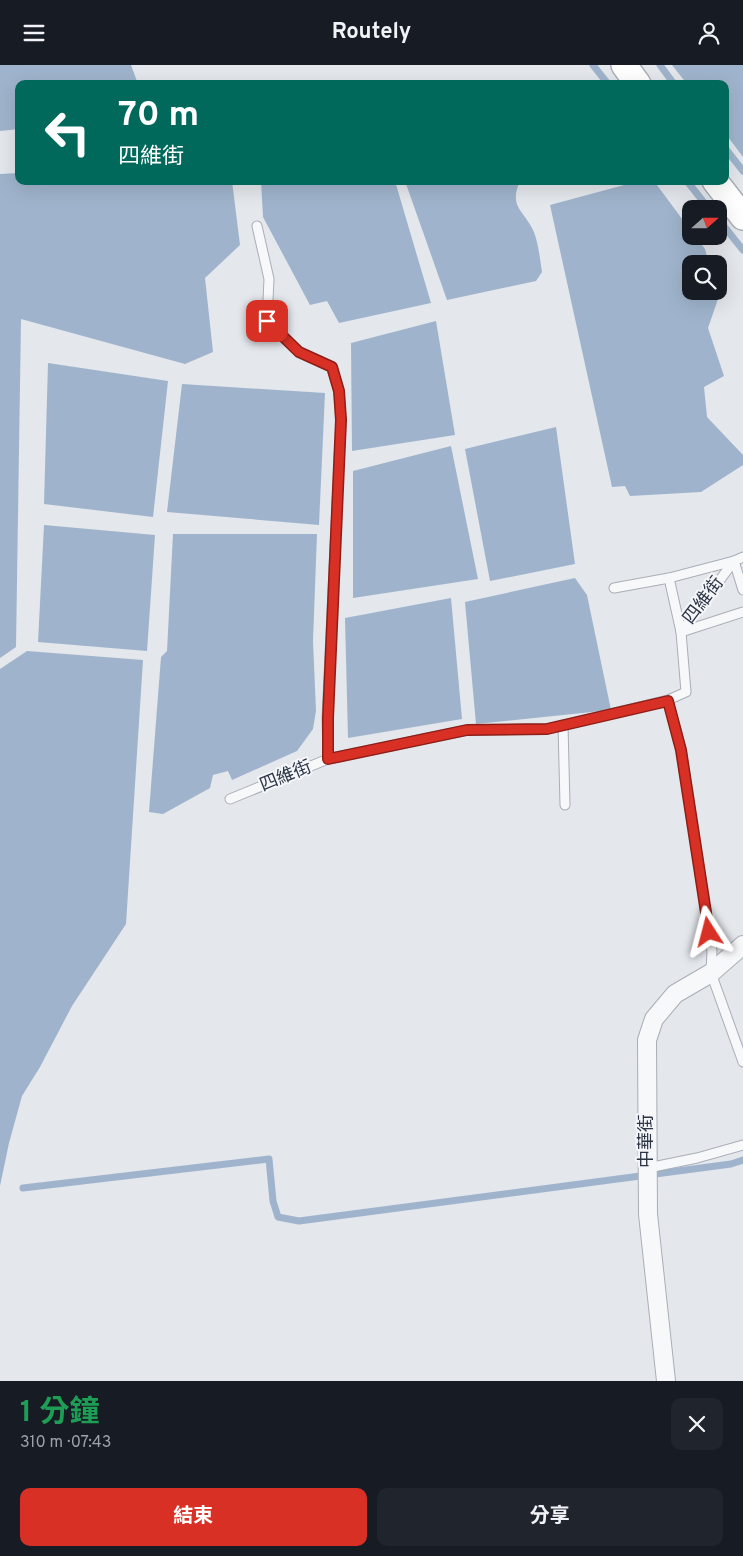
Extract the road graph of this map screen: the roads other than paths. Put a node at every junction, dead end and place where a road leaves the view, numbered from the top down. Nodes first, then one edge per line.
1 (624, 65) edge
2 (635, 80) edge
3 (718, 185) edge
4 (743, 217) edge
5 (257, 226) dead end
6 (743, 557) edge
7 (734, 561) junction
8 (669, 578) junction
9 (614, 588) dead end
10 (743, 590) edge
11 (743, 613) edge
12 (681, 632) junction
13 (668, 701) junction
14 (563, 725) junction
15 (328, 759) junction
16 (230, 799) dead end
17 (565, 805) dead end
18 (743, 945) edge
19 (711, 973) junction
20 (743, 1062) edge
21 (743, 1145) edge
22 (648, 1168) junction
23 (666, 1381) edge

1 - 2 main road
3 - 4 main road
5 - 15 lane
6 - 7 lane, 四維街
7 - 8 lane
7 - 10 lane
7 - 12 lane, 四維街
8 - 9 lane
8 - 12 lane
11 - 12 lane
12 - 13 lane, 四維街
13 - 14 lane, 四維街
13 - 19 lane
14 - 15 lane, 四維街
14 - 17 lane
15 - 16 lane, 四維街
18 - 19 street, 中華街
19 - 20 lane
19 - 22 street, 中華街
21 - 22 lane
22 - 23 street, 中華街

